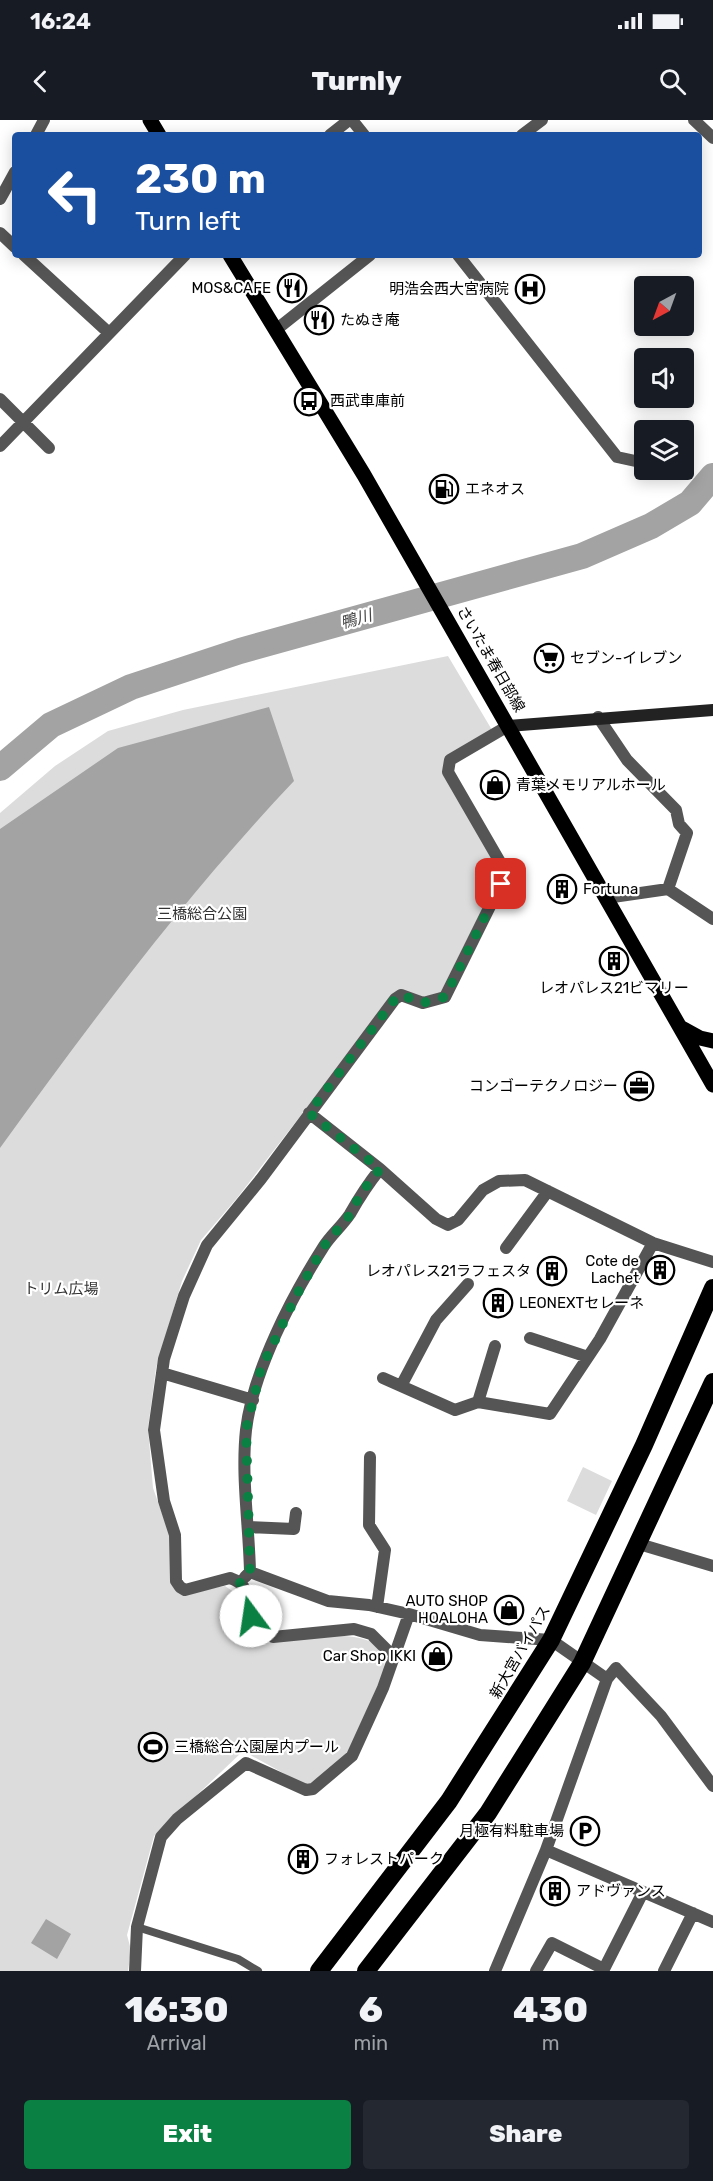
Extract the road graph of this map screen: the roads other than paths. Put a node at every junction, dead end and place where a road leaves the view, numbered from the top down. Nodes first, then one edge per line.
1 (350, 120) edge
2 (542, 120) edge
3 (694, 120) edge
4 (334, 132) edge
5 (361, 132) edge
6 (526, 132) edge
7 (713, 138) edge
8 (12, 177) edge
9 (0, 199) edge
10 (0, 233) edge
11 (12, 244) edge
12 (27, 258) edge
13 (181, 258) edge
14 (232, 258) edge
15 (366, 258) edge
16 (460, 258) edge
17 (277, 329) junction
18 (109, 333) junction
19 (0, 399) edge
20 (23, 421) junction
21 (0, 446) edge
22 (49, 448) dead end
23 (634, 461) edge
24 (713, 710) edge
25 (598, 717) junction
26 (508, 726) junction
27 (668, 889) junction
28 (606, 898) junction
29 (713, 920) edge
30 (680, 1027) junction
31 (713, 1041) edge
32 (713, 1085) edge
33 (309, 1113) junction
34 (380, 1169) junction
35 (548, 1191) junction
36 (653, 1243) junction
37 (506, 1248) dead end
38 (713, 1262) edge
39 (468, 1284) dead end
40 (713, 1288) edge
41 (530, 1338) dead end
42 (495, 1346) dead end
43 (588, 1357) junction
44 (162, 1373) junction
45 (383, 1378) dead end
46 (713, 1382) edge
47 (401, 1386) junction
48 (253, 1400) junction
49 (478, 1402) junction
50 (370, 1457) dead end
51 (296, 1513) dead end
52 (249, 1527) junction
53 (639, 1544) junction
54 (713, 1566) edge
55 (250, 1572) junction
56 (240, 1583) junction
57 (377, 1607) junction
58 (410, 1614) junction
59 (551, 1640) junction
60 (394, 1657) junction
61 (582, 1663) junction
62 (607, 1679) junction
63 (713, 1786) edge
64 (546, 1850) junction
65 (643, 1892) junction
66 (693, 1913) junction
67 (713, 1922) edge
68 (137, 1927) junction
69 (604, 1970) edge
70 (135, 1971) edge
71 (258, 1971) edge
72 (319, 1971) edge
73 (366, 1971) edge
74 (495, 1971) edge
75 (537, 1971) edge
76 (664, 1971) edge

1 - 4 street
1 - 5 street
2 - 6 street
3 - 7 street
8 - 9 street
10 - 11 street
12 - 18 street
13 - 18 street
14 - 17 main road, さいたま春日部線
15 - 17 street
16 - 23 street
17 - 26 main road, さいたま春日部線
18 - 20 street
19 - 20 street
20 - 21 street
20 - 22 street
24 - 25 street
25 - 26 street
25 - 27 street
26 - 28 main road, さいたま春日部線
26 - 33 street
27 - 28 street
27 - 29 street
28 - 30 main road, さいたま春日部線
30 - 31 main road
30 - 32 main road, さいたま春日部線
33 - 34 street
33 - 44 street
34 - 35 street
34 - 48 street
35 - 36 street
35 - 37 street
36 - 38 street
36 - 43 street
39 - 47 street
40 - 59 highway, 新大宮バイパス
41 - 43 street
42 - 49 street
43 - 49 street
44 - 48 street
44 - 56 street
45 - 47 street
46 - 53 highway
47 - 49 street
48 - 52 street
50 - 57 street
51 - 52 street
52 - 55 street
53 - 54 street
53 - 61 highway
55 - 56 street
55 - 57 street
56 - 60 street
57 - 58 street
58 - 59 street
58 - 60 street
59 - 61 street
59 - 72 highway, 新大宮バイパス
60 - 68 street
61 - 62 street
61 - 73 highway
62 - 63 street
62 - 64 street
64 - 65 street
64 - 74 street
65 - 66 street
65 - 69 street
66 - 67 street
66 - 76 street
68 - 70 street
68 - 71 lane
69 - 75 street

